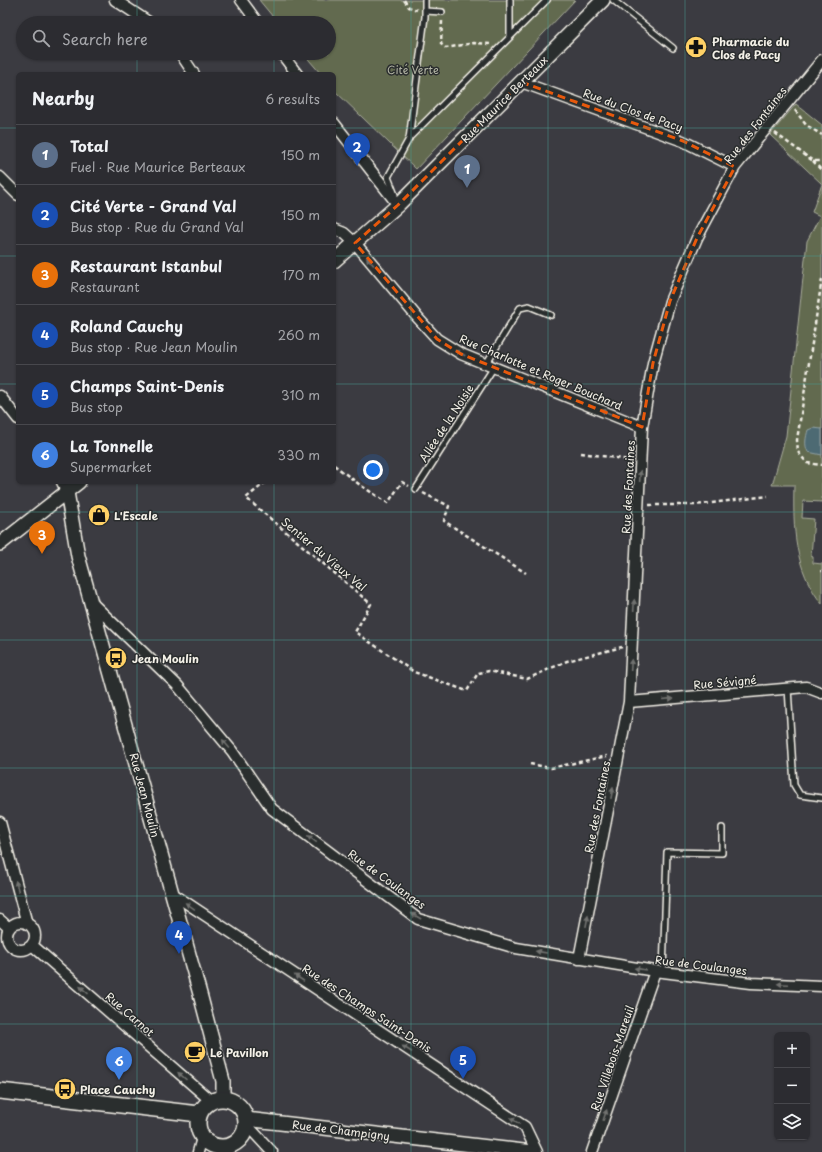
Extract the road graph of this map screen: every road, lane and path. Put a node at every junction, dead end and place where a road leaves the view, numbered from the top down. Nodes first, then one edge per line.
1 (115, 0) edge
2 (404, 0) edge
3 (425, 0) edge
4 (510, 0) edge
5 (547, 0) edge
6 (603, 0) edge
7 (613, 0) edge
8 (245, 2) edge
9 (425, 11) junction
10 (442, 12) joint
11 (139, 16) edge
12 (254, 16) edge
13 (510, 36) junction
14 (497, 48) junction
15 (673, 48) dead end
16 (185, 60) edge
17 (286, 60) edge
18 (822, 60) edge
19 (193, 72) edge
20 (295, 72) edge
21 (521, 82) junction
22 (789, 101) junction
23 (336, 126) edge
24 (767, 127) junction
25 (822, 135) edge
26 (409, 139) junction
27 (813, 161) junction
28 (822, 161) edge
29 (735, 167) junction
30 (822, 171) edge
31 (0, 176) edge
32 (16, 193) edge
33 (398, 205) junction
34 (336, 230) edge
35 (355, 243) junction
36 (336, 259) edge
37 (822, 279) edge
38 (551, 315) dead end
39 (490, 366) junction
40 (0, 396) edge
41 (16, 416) edge
42 (642, 427) junction
43 (581, 453) dead end
44 (641, 461) junction
45 (822, 465) edge
46 (336, 467) edge
47 (264, 484) edge
48 (64, 487) edge
49 (416, 489) junction
50 (768, 496) dead end
51 (639, 505) junction
52 (0, 544) edge
53 (526, 573) dead end
54 (91, 602) junction
55 (632, 644) junction
56 (788, 688) junction
57 (822, 692) edge
58 (629, 702) junction
59 (619, 756) junction
60 (530, 764) dead end
61 (822, 798) edge
62 (0, 822) edge
63 (722, 828) dead end
64 (173, 894) junction
65 (0, 920) edge
66 (27, 924) junction
67 (9, 928) junction
68 (5, 944) edge
69 (32, 945) junction
70 (579, 959) junction
71 (659, 972) junction
72 (822, 986) edge
73 (0, 1091) edge
74 (217, 1100) junction
75 (199, 1114) junction
76 (247, 1122) junction
77 (200, 1145) edge
78 (237, 1148) edge
79 (272, 1152) edge
80 (532, 1152) edge
81 (537, 1152) edge
82 (592, 1152) edge

1 - 11 street
2 - 9 path
3 - 9 lane
4 - 13 lane
5 - 13 lane
6 - 21 street, Rue Maurice Berteaux
7 - 15 lane
8 - 12 street
9 - 10 lane
9 - 26 lane
10 - 14 path
13 - 14 lane
14 - 26 lane
16 - 19 street
17 - 20 street
18 - 22 street, Rue des Fontaines
21 - 29 street, Rue du Clos de Pacy
21 - 33 street, Rue Maurice Berteaux
22 - 24 street, Rue des Fontaines
22 - 25 path
23 - 33 street
24 - 27 path
24 - 29 street, Rue des Fontaines
26 - 33 lane
27 - 28 path
27 - 30 path
29 - 42 street, Rue des Fontaines
31 - 32 street
33 - 35 street, Rue Maurice Berteaux
34 - 35 street, Rue Charlotte et Roger Bouchard
35 - 36 street, Rue Maurice Berteaux
39 -> 35 street, Rue Charlotte et Roger Bouchard
37 - 45 path
38 - 39 lane, Allée de la Noisie
42 -> 39 street, Rue Charlotte et Roger Bouchard
39 - 49 lane, Allée de la Noisie
40 - 41 street
42 - 44 street, Rue des Fontaines
43 - 44 path
51 -> 44 street, Rue des Fontaines
46 - 49 path
47 - 55 path, Sentier du Vieux Val
48 - 52 street
48 - 54 street, Rue Jean Moulin
49 - 53 path
50 - 51 path
55 -> 51 street, Rue des Fontaines
54 - 64 street, Rue Jean Moulin
70 -> 54 street, Rue de Coulanges
58 -> 55 street, Rue des Fontaines
56 - 57 street, Rue Sévigné
58 -> 56 street, Rue Sévigné
56 - 61 lane
58 - 59 street, Rue des Fontaines
59 - 60 path
70 -> 59 street, Rue des Fontaines
66 -> 62 street
63 - 71 lane
64 - 74 street, Rue Jean Moulin
81 -> 64 street, Rue des Champs Saint-Denis
65 - 67 street
66 - 67 street
66 - 69 street
67 - 68 street
68 - 69 street
74 -> 69 street, Rue Carnot
71 -> 70 street, Rue de Coulanges
72 -> 71 street, Rue de Coulanges
82 -> 71 street, Rue Villebois-Mareuil
73 - 75 main road
74 - 75 main road
74 - 76 main road
75 - 77 main road
76 - 78 main road
76 - 79 street
76 - 80 street, Rue de Champigny
77 - 78 main road

